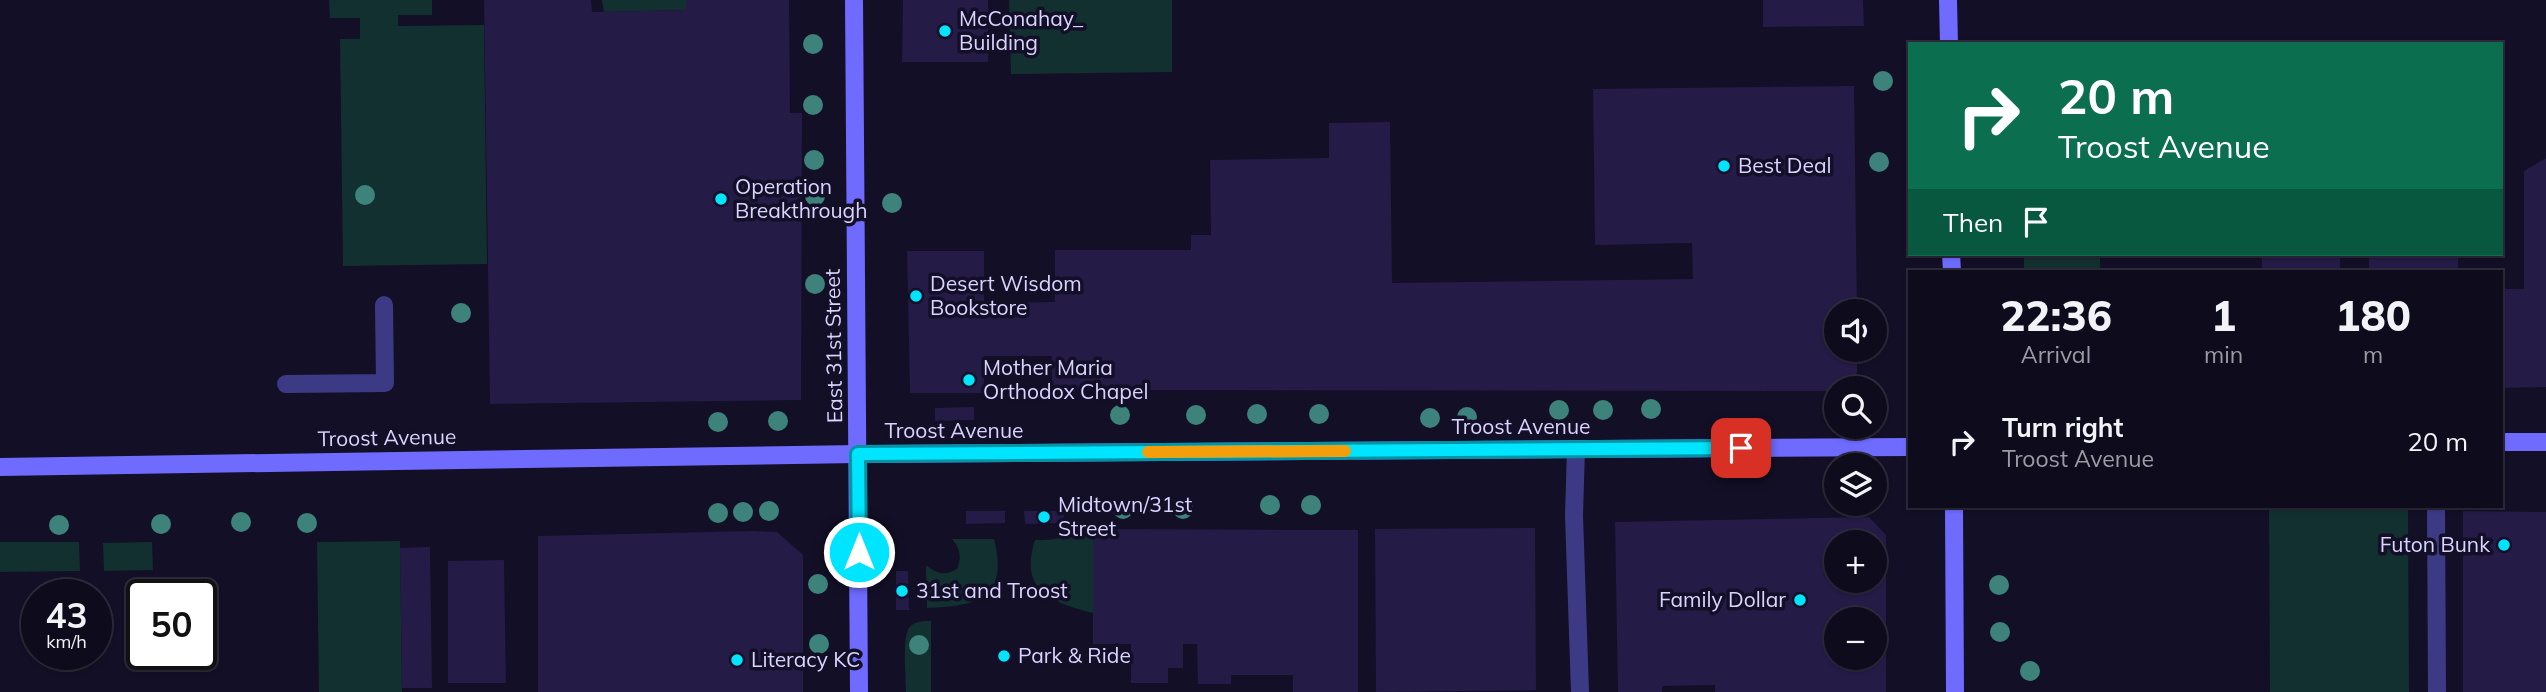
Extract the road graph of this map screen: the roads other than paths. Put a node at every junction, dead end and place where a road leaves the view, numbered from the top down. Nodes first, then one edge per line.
1 (854, 0) edge
2 (1948, 0) edge
3 (1949, 42) edge
4 (384, 305) dead end
5 (286, 384) dead end
6 (2503, 442) edge
7 (2546, 442) edge
8 (1908, 447) edge
9 (1576, 449) junction
10 (858, 454) junction
11 (0, 467) edge
12 (1954, 508) edge
13 (2436, 508) edge
14 (859, 692) edge
15 (1580, 692) edge
16 (1955, 692) edge
17 (2437, 692) edge

1 - 10 main road, East 31st Street
2 - 3 main road
4 - 5 street
6 - 7 main road
8 - 9 main road, Troost Avenue
9 - 10 main road, Troost Avenue
9 - 15 street
10 - 11 main road, Troost Avenue
10 - 14 main road, East 31st Street
12 - 16 main road
13 - 17 street

